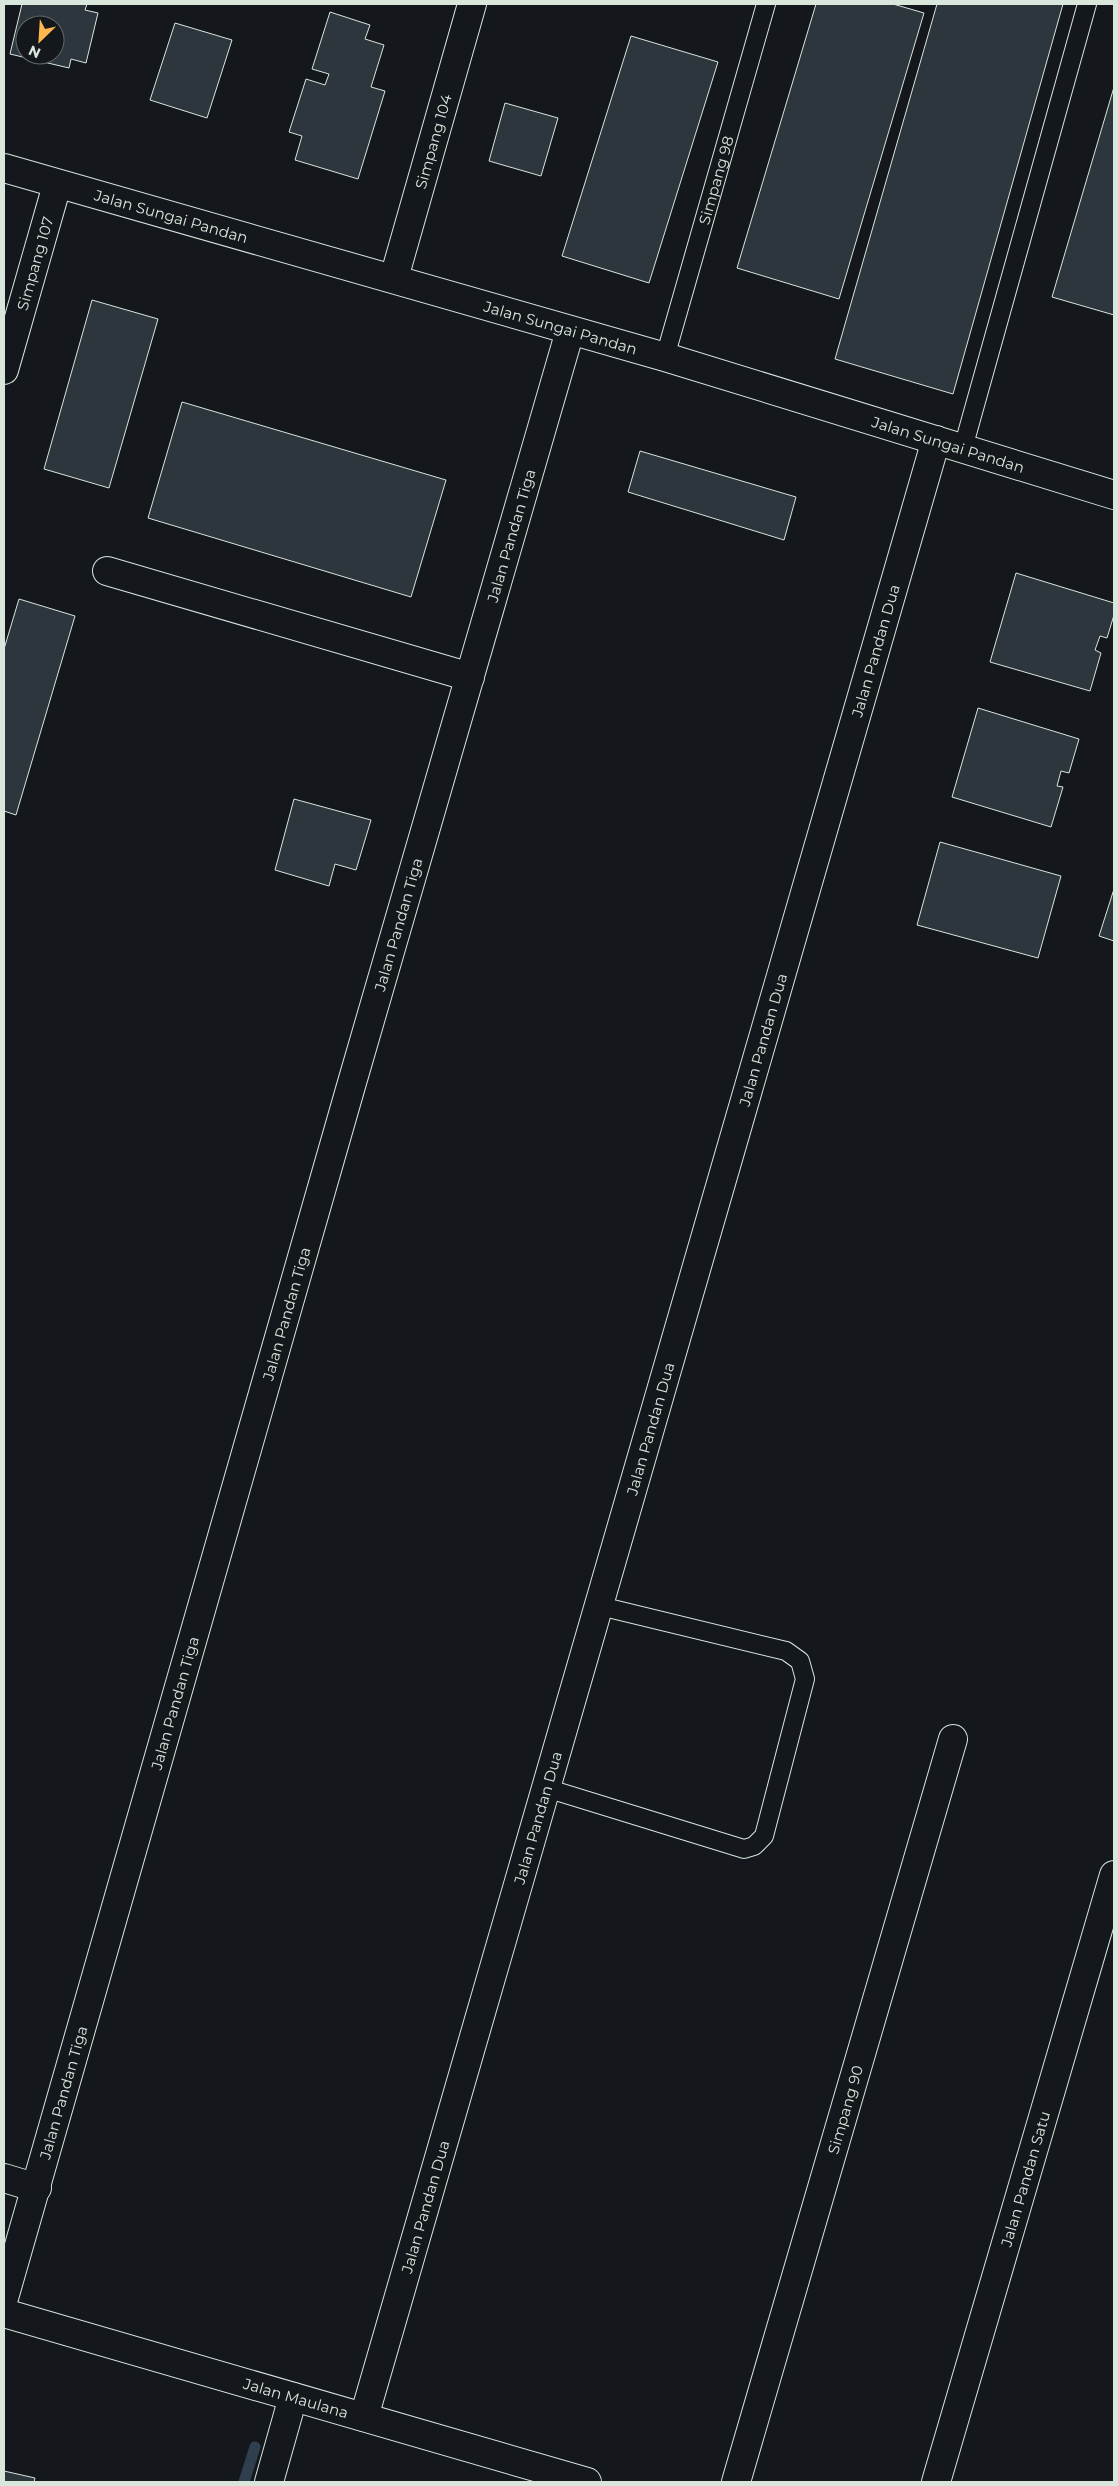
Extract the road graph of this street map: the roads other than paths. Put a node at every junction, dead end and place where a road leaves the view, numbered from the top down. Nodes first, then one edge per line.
1 (472, 4) edge
2 (766, 4) edge
3 (1087, 4) edge
4 (4, 168) edge
5 (57, 185) junction
6 (394, 278) junction
7 (570, 331) junction
8 (665, 357) junction
9 (4, 370) edge
10 (936, 440) junction
11 (963, 448) junction
12 (1114, 495) edge
13 (107, 570) dead end
14 (470, 677) junction
15 (600, 1606) junction
16 (953, 1739) dead end
17 (546, 1788) junction
18 (1114, 1875) edge
19 (4, 2178) edge
20 (37, 2188) junction
21 (4, 2298) edge
22 (4, 2313) edge
23 (294, 2397) junction
24 (364, 2417) junction
25 (269, 2482) edge
26 (586, 2482) edge
27 (736, 2482) edge
28 (936, 2482) edge

1 - 6 street, Simpang 104
2 - 8 lane, Simpang 98
3 - 11 lane
4 - 5 street, Jalan Sungai Pandan
5 - 6 street, Jalan Sungai Pandan
5 - 9 street, Simpang 107
6 - 7 street, Jalan Sungai Pandan
7 - 8 street, Jalan Sungai Pandan
7 - 14 street, Jalan Pandan Tiga
8 - 10 street, Jalan Sungai Pandan
10 - 11 street, Jalan Sungai Pandan
10 - 15 street, Jalan Pandan Dua
11 - 12 street, Jalan Sungai Pandan
13 - 14 street
14 - 20 street, Jalan Pandan Tiga
15 - 17 street, Jalan Pandan Dua
15 - 17 lane
16 - 27 street, Simpang 90
17 - 24 street, Jalan Pandan Dua
18 - 28 street, Jalan Pandan Satu
19 - 20 street
20 - 21 street, Jalan Pandan Tiga
22 - 23 street, Jalan Maulana
23 - 24 street, Jalan Maulana
23 - 25 street
24 - 26 street, Jalan Maulana

